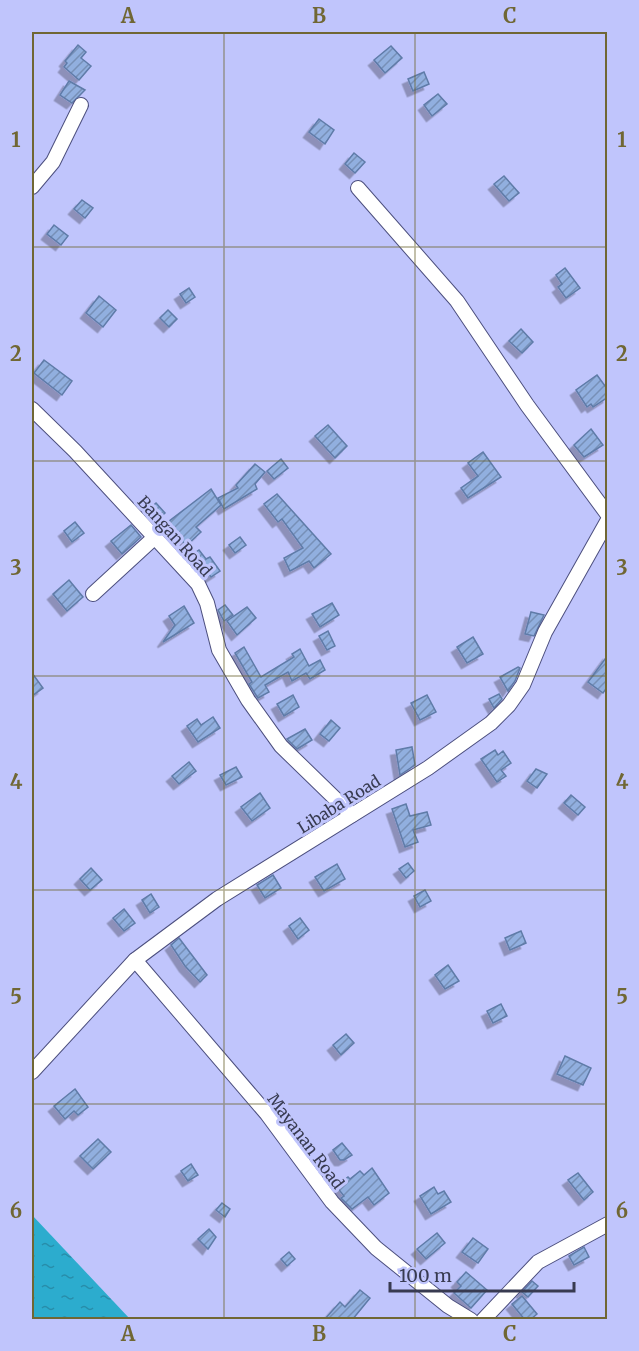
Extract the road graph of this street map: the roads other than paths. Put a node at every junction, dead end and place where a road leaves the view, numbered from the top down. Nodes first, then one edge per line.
1 (81, 105) dead end
2 (32, 187) edge
3 (358, 188) dead end
4 (32, 409) edge
5 (608, 515) edge
6 (608, 520) edge
7 (155, 537) junction
8 (93, 594) dead end
9 (352, 815) junction
10 (135, 960) junction
11 (32, 1071) edge
12 (608, 1224) edge
13 (471, 1320) edge
14 (483, 1320) edge

1 - 2 street
3 - 5 street
4 - 7 street, Bangan Road
6 - 9 street, Libaba Road
7 - 8 street
7 - 9 street, Bangan Road
9 - 10 street, Libaba Road
10 - 11 street, Libaba Road
10 - 13 street, Mayanan Road
12 - 14 street

